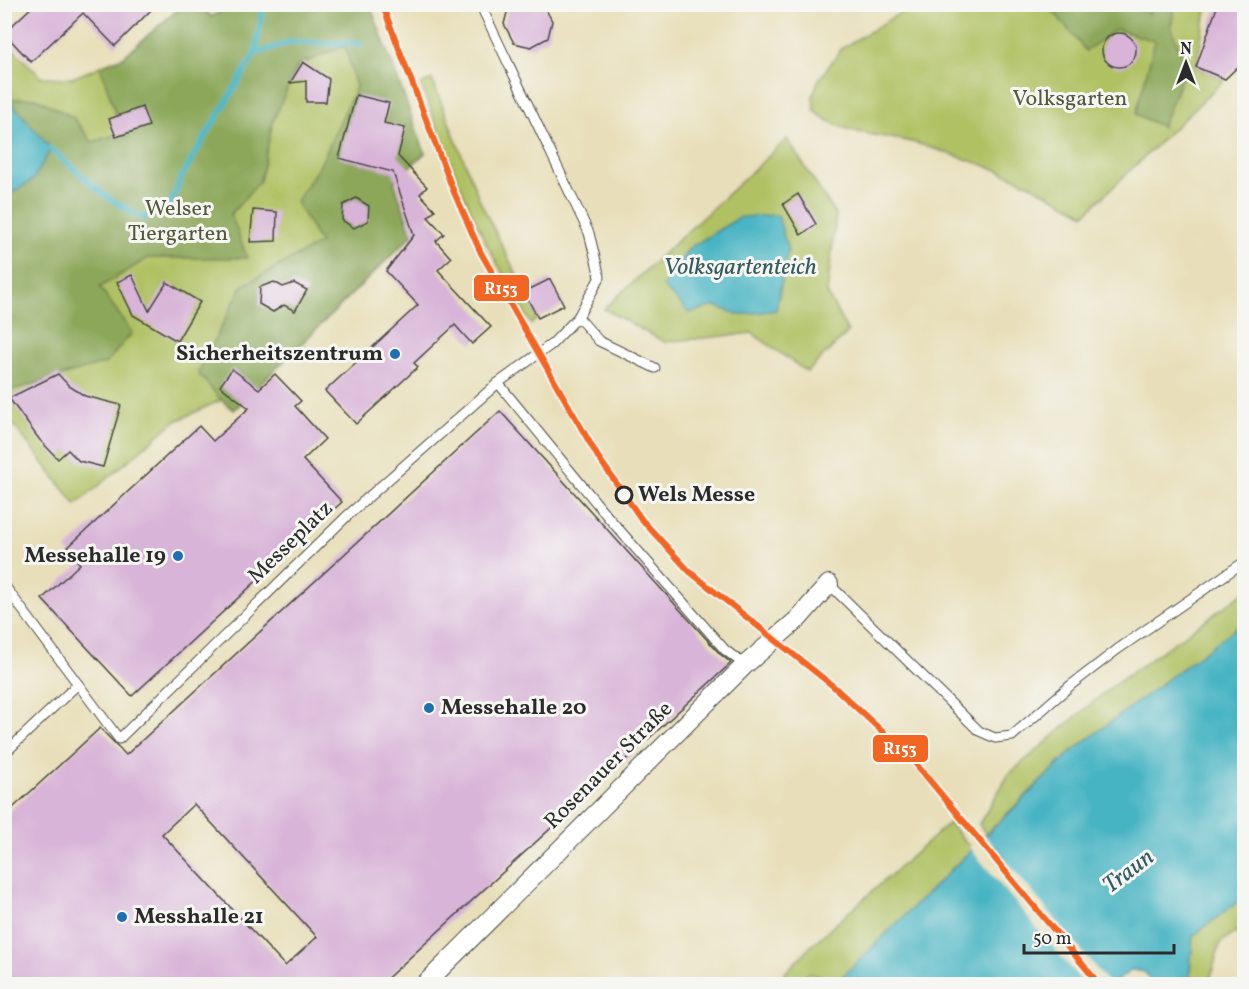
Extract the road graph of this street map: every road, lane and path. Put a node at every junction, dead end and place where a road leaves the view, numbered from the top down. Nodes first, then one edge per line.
1 (480, 4) edge
2 (578, 316) junction
3 (655, 368) dead end
4 (498, 383) junction
5 (1245, 562) edge
6 (829, 584) joint
7 (4, 585) edge
8 (745, 665) junction
9 (78, 684) junction
10 (4, 754) edge
11 (425, 984) edge

1 - 2 lane, Messeplatz
2 - 3 lane
2 - 4 lane, Messeplatz
4 - 8 lane
4 - 9 lane, Messeplatz
5 - 6 lane
6 - 8 street, Rosenauer Straße
7 - 9 lane
8 - 11 street, Rosenauer Straße
9 - 10 lane

